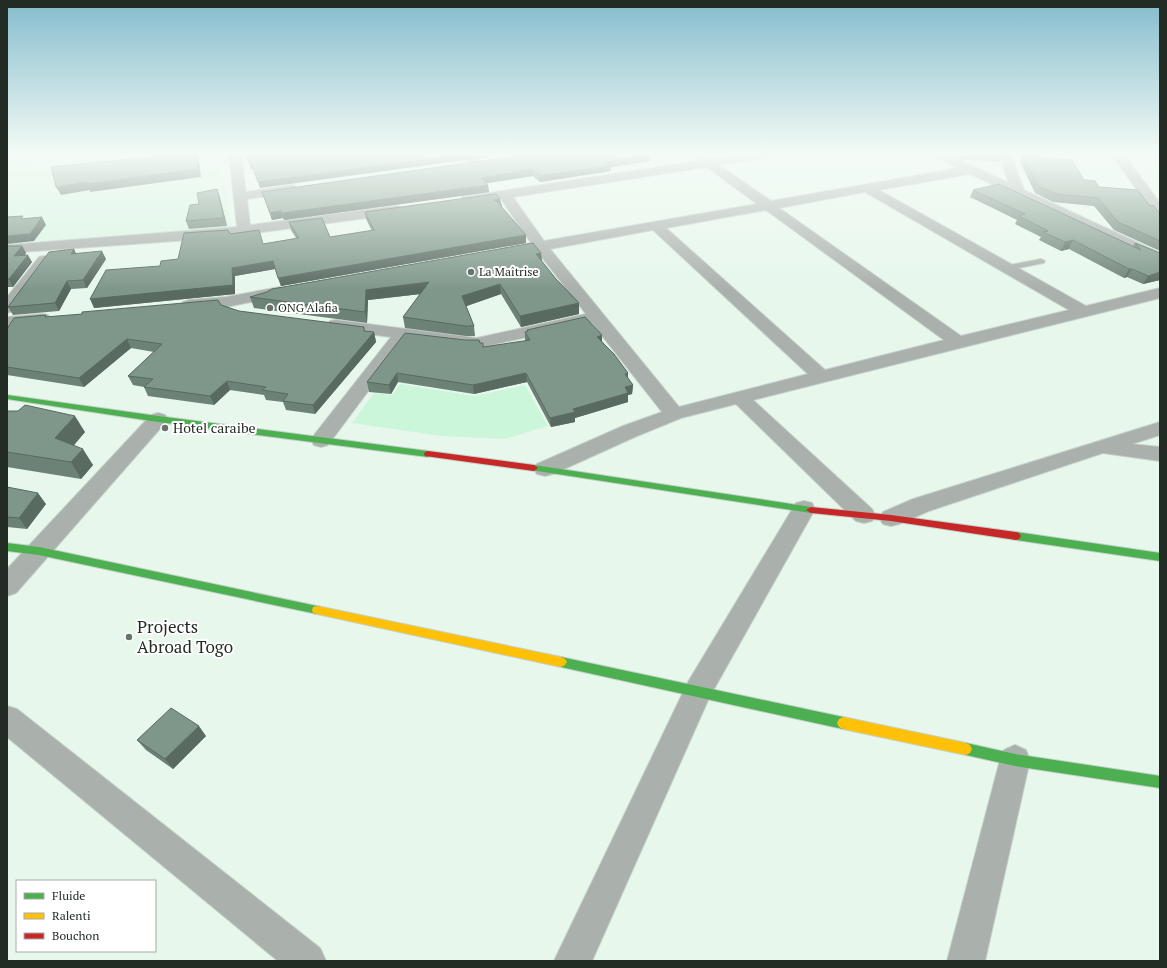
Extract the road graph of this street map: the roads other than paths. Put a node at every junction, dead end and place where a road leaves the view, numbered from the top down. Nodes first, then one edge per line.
1 (241, 200) edge
2 (464, 200) edge
3 (509, 200) edge
4 (761, 200) edge
5 (803, 200) edge
6 (888, 200) edge
7 (1034, 200) edge
8 (1152, 200) edge
9 (458, 201) edge
10 (769, 206) junction
11 (410, 208) edge
12 (1160, 212) edge
13 (656, 226) junction
14 (244, 231) junction
15 (55, 245) junction
16 (540, 246) junction
17 (7, 249) edge
18 (493, 255) edge
19 (1160, 259) edge
20 (1041, 261) dead end
21 (1008, 268) junction
22 (296, 290) edge
23 (1160, 293) edge
24 (226, 302) junction
25 (179, 306) edge
26 (7, 308) edge
27 (1083, 311) junction
28 (250, 314) edge
29 (596, 316) junction
30 (54, 318) edge
31 (7, 322) edge
32 (318, 323) edge
33 (402, 334) junction
34 (958, 342) junction
35 (821, 376) junction
36 (7, 397) edge
37 (739, 397) junction
38 (674, 414) junction
39 (158, 419) junction
40 (1160, 428) edge
41 (321, 440) junction
42 (1099, 447) junction
43 (1160, 454) edge
44 (545, 469) junction
45 (804, 509) junction
46 (864, 515) junction
47 (891, 518) junction
48 (7, 547) edge
49 (39, 551) junction
50 (1160, 557) edge
51 (7, 586) edge
52 (698, 691) junction
53 (7, 719) edge
54 (1015, 760) junction
55 (1160, 782) edge
56 (307, 961) edge
57 (573, 961) edge
58 (966, 961) edge

1 - 14 street
2 - 9 street
3 - 16 street
4 - 10 street
5 - 10 street
6 - 21 street
7 - 19 street
8 - 12 street
10 - 13 street
10 - 34 street
11 - 14 street
13 - 16 street
13 - 35 street
14 - 15 street
15 - 17 street
15 - 26 street
16 - 18 street
16 - 29 street
20 - 21 lane
21 - 27 street
22 - 24 street
23 - 27 street
24 - 25 street
24 - 28 street
27 - 34 street
29 - 33 street
29 - 38 street
30 - 31 street
32 - 33 street
33 - 41 street
34 - 35 street
35 - 37 street
36 - 39 street
37 - 38 street
37 - 46 street
38 - 44 street
39 - 41 street
39 - 49 street
40 - 42 street
41 - 44 street
42 - 43 street
42 - 47 street
44 - 45 street
45 - 46 street
45 - 52 street
46 - 47 street
47 - 50 street
48 - 49 street
49 - 51 street
49 - 52 street
52 - 54 street
52 - 57 street
53 - 56 street
54 - 55 street
54 - 58 street

